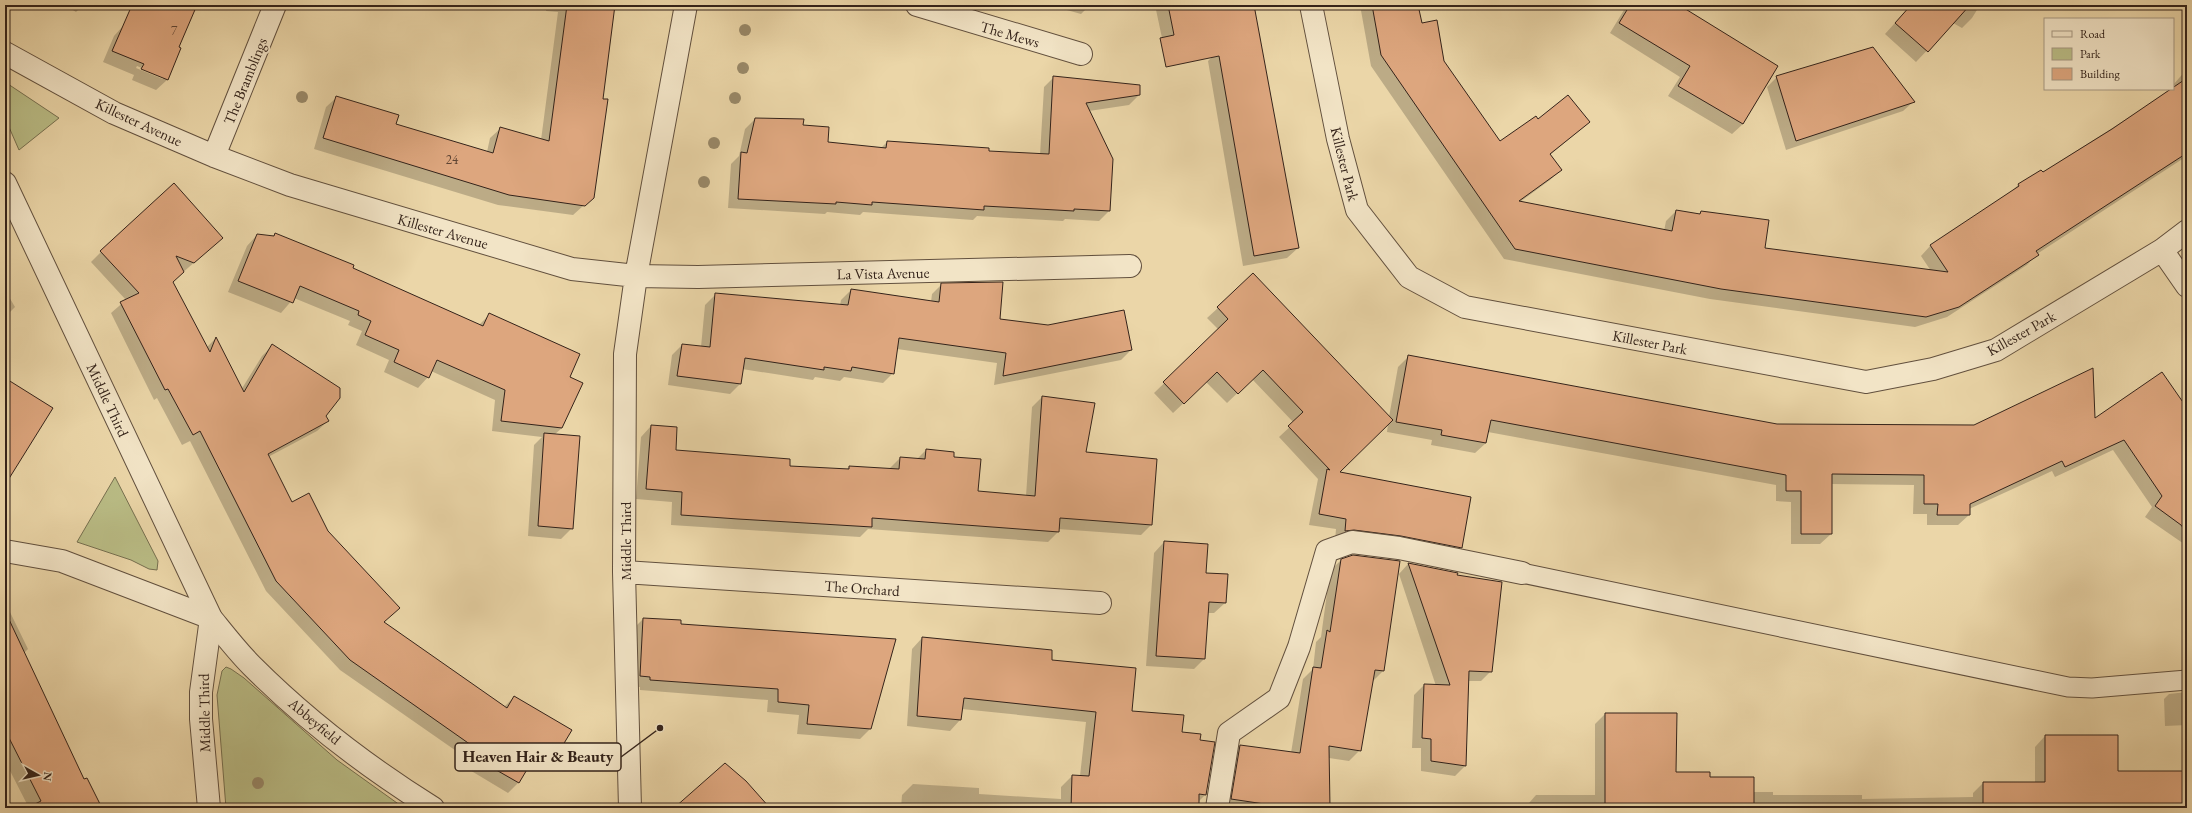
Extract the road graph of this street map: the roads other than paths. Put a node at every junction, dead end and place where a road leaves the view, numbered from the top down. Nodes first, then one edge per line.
1 (275, 5) edge
2 (686, 5) edge
3 (918, 5) edge
4 (1311, 5) edge
5 (5, 53) edge
6 (1081, 54) dead end
7 (214, 156) junction
8 (5, 183) edge
9 (2187, 231) edge
10 (2162, 250) junction
11 (1130, 266) dead end
12 (636, 276) junction
13 (2187, 286) edge
14 (5, 551) edge
15 (624, 572) junction
16 (1522, 573) joint
17 (1100, 604) dead end
18 (211, 618) junction
19 (2187, 680) edge
20 (209, 808) edge
21 (433, 808) edge
22 (630, 808) edge
23 (1217, 808) edge

1 - 7 street, The Bramblings
2 - 12 street
3 - 6 street, The Mews
4 - 10 street, Killester Park
5 - 7 street, Killester Avenue
7 - 12 street, Killester Avenue
8 - 18 street, Middle Third
9 - 10 street, Killester Park
10 - 13 street
11 - 12 street, La Vista Avenue
12 - 15 street, Middle Third
14 - 18 street
15 - 17 street, The Orchard
15 - 22 street, Middle Third
16 - 19 lane
16 - 23 street
18 - 20 street, Middle Third
18 - 21 street, Abbeyfield

